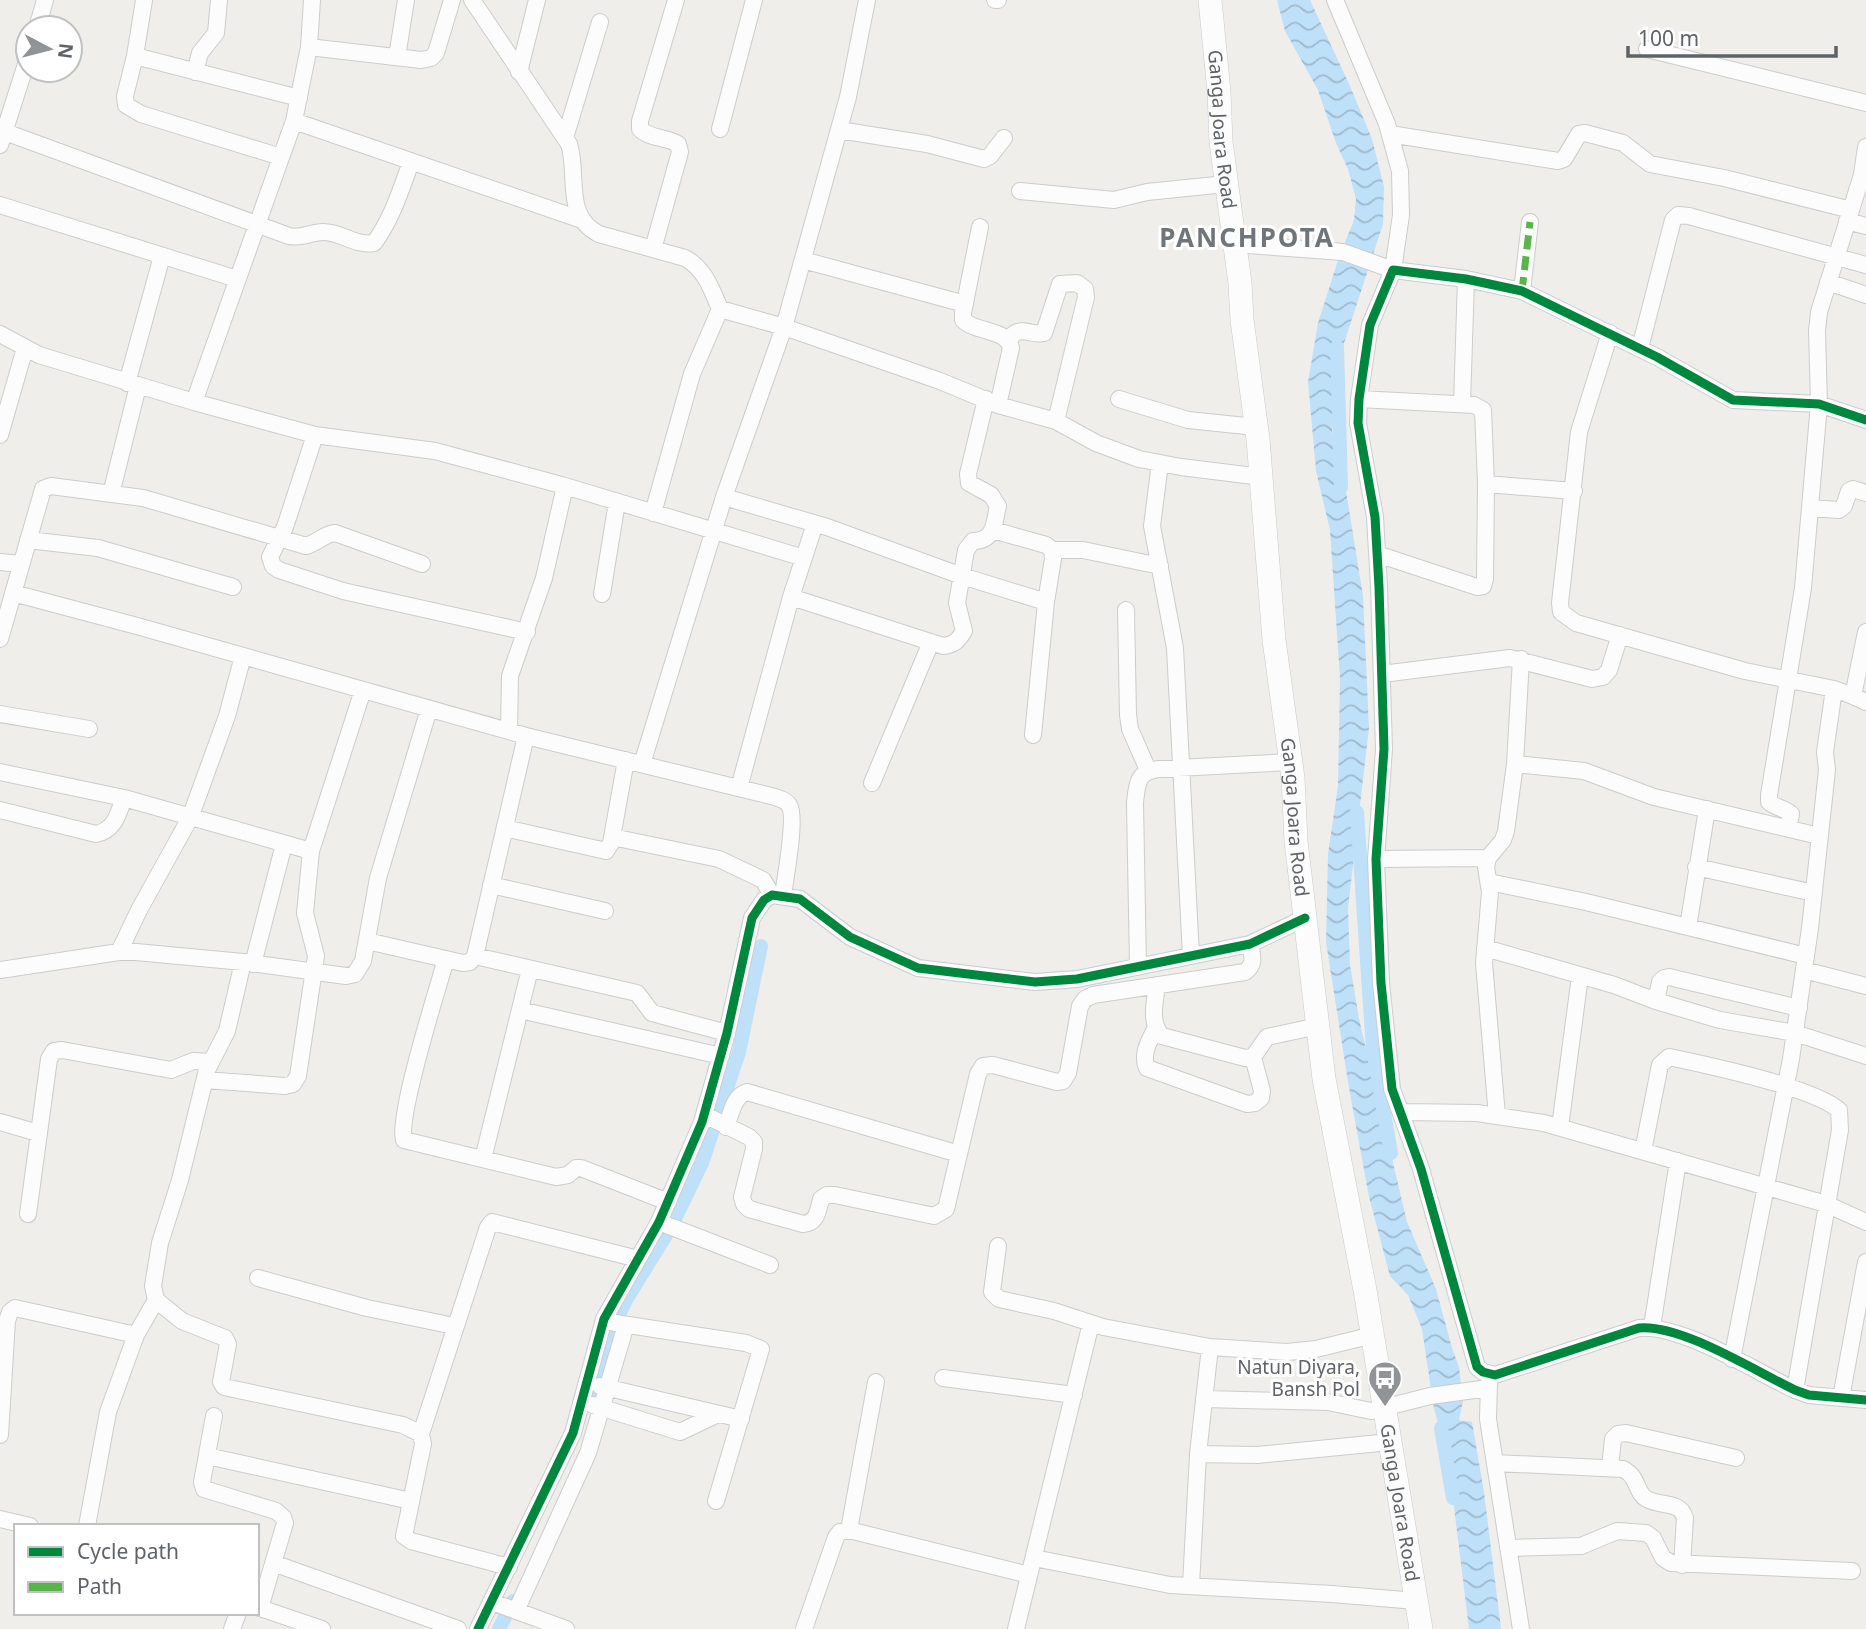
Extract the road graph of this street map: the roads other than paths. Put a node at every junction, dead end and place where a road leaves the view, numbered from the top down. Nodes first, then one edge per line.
1 (144, 0) edge
2 (219, 0) edge
3 (312, 0) edge
4 (406, 0) edge
5 (452, 0) edge
6 (537, 0) edge
7 (676, 0) edge
8 (754, 0) edge
9 (867, 0) edge
10 (1210, 0) edge
11 (1335, 0) edge
12 (477, 2) edge
13 (600, 22) dead end
14 (309, 47) junction
15 (1647, 49) dead end
16 (135, 56) junction
17 (397, 57) junction
18 (195, 72) junction
19 (519, 72) junction
20 (20, 84) edge
21 (299, 98) junction
22 (1866, 103) edge
23 (294, 121) junction
24 (720, 129) dead end
25 (839, 130) junction
26 (1390, 134) junction
27 (565, 138) junction
28 (1004, 138) dead end
29 (3, 139) edge
30 (1866, 148) edge
31 (281, 157) junction
32 (411, 162) junction
33 (1226, 184) junction
34 (1020, 191) dead end
35 (0, 205) edge
36 (1849, 216) junction
37 (582, 220) junction
38 (1530, 222) dead end
39 (256, 224) junction
40 (1866, 226) edge
41 (980, 227) dead end
42 (1234, 244) junction
43 (653, 249) junction
44 (162, 256) junction
45 (1836, 256) junction
46 (803, 260) junction
47 (1866, 265) edge
48 (1388, 268) junction
49 (237, 279) junction
50 (1466, 279) junction
51 (1828, 282) junction
52 (1522, 291) junction
53 (1866, 295) edge
54 (965, 303) junction
55 (720, 309) junction
56 (784, 327) junction
57 (1610, 333) junction
58 (0, 334) edge
59 (1009, 341) junction
60 (25, 348) junction
61 (1640, 348) junction
62 (132, 385) junction
63 (1119, 399) dead end
64 (1359, 399) junction
65 (194, 402) junction
66 (992, 402) junction
67 (1462, 404) junction
68 (1819, 404) junction
69 (1866, 420) edge
70 (1056, 421) junction
71 (1256, 427) junction
72 (0, 435) edge
73 (315, 435) junction
74 (1160, 463) junction
75 (1262, 477) junction
76 (1486, 484) junction
77 (565, 486) junction
78 (1574, 491) junction
79 (1866, 493) edge
80 (111, 494) junction
81 (724, 497) junction
82 (617, 502) junction
83 (1810, 508) junction
84 (653, 513) junction
85 (815, 524) junction
86 (993, 530) junction
87 (713, 532) junction
88 (280, 539) junction
89 (28, 540) junction
90 (1052, 550) junction
91 (1377, 554) junction
92 (804, 558) junction
93 (0, 562) edge
94 (21, 564) junction
95 (422, 564) dead end
96 (1160, 566) junction
97 (962, 576) junction
98 (233, 587) dead end
99 (13, 593) junction
100 (602, 594) dead end
101 (791, 597) junction
102 (1046, 602) junction
103 (1126, 611) dead end
104 (1, 629) edge
105 (527, 632) junction
106 (1866, 632) edge
107 (1620, 635) junction
108 (931, 642) junction
109 (243, 656) junction
110 (1521, 659) junction
111 (1382, 674) junction
112 (1787, 680) junction
113 (1834, 689) junction
114 (363, 690) junction
115 (1860, 699) edge
116 (429, 709) junction
117 (0, 714) edge
118 (89, 729) dead end
119 (509, 731) junction
120 (1033, 734) dead end
121 (526, 736) junction
122 (634, 762) junction
123 (1290, 762) junction
124 (1516, 764) junction
125 (1182, 767) junction
126 (1148, 770) junction
127 (0, 772) edge
128 (872, 783) dead end
129 (739, 788) junction
130 (124, 798) junction
131 (1707, 809) junction
132 (0, 810) edge
133 (190, 818) junction
134 (505, 828) junction
135 (1788, 828) junction
136 (1819, 836) junction
137 (612, 837) junction
138 (284, 844) junction
139 (311, 851) junction
140 (1488, 858) junction
141 (1376, 859) junction
142 (1696, 867) junction
143 (1489, 882) junction
144 (491, 885) junction
145 (1814, 893) junction
146 (778, 896) junction
147 (605, 911) dead end
148 (1305, 918) junction
149 (1688, 927) junction
150 (367, 941) junction
151 (1250, 944) junction
152 (1485, 948) junction
153 (119, 952) junction
154 (475, 956) junction
155 (1191, 956) junction
156 (446, 959) junction
157 (248, 963) junction
158 (1805, 963) junction
159 (1138, 967) junction
160 (530, 969) junction
161 (0, 970) edge
162 (315, 971) junction
163 (1580, 976) junction
164 (1157, 985) junction
165 (1866, 986) edge
166 (1656, 1001) junction
167 (1798, 1008) junction
168 (520, 1010) junction
169 (1318, 1026) junction
170 (1155, 1028) junction
171 (727, 1033) junction
172 (1795, 1033) junction
173 (721, 1056) junction
174 (1866, 1056) edge
175 (1253, 1057) junction
176 (211, 1062) junction
177 (205, 1080) junction
178 (1786, 1087) junction
179 (1401, 1112) junction
180 (705, 1115) junction
181 (1497, 1116) junction
182 (0, 1122) edge
183 (726, 1127) junction
184 (1560, 1127) junction
185 (38, 1133) junction
186 (1643, 1151) junction
187 (959, 1154) junction
188 (483, 1158) junction
189 (1678, 1161) junction
190 (1766, 1187) junction
191 (668, 1202) junction
192 (1826, 1204) junction
193 (28, 1214) dead end
194 (659, 1222) junction
195 (1866, 1222) edge
196 (998, 1246) dead end
197 (638, 1259) junction
198 (1866, 1262) edge
199 (770, 1265) dead end
200 (258, 1278) dead end
201 (156, 1300) junction
202 (604, 1319) junction
203 (1091, 1323) junction
204 (626, 1325) junction
205 (454, 1326) junction
206 (1652, 1327) junction
207 (136, 1335) junction
208 (1373, 1335) junction
209 (1210, 1347) junction
210 (1732, 1359) junction
211 (2, 1363) edge
212 (943, 1378) dead end
213 (1489, 1381) junction
214 (876, 1382) dead end
215 (598, 1385) junction
216 (1795, 1390) junction
217 (1073, 1395) junction
218 (1841, 1398) junction
219 (1204, 1399) junction
220 (1866, 1400) edge
221 (592, 1405) junction
222 (1385, 1407) junction
223 (718, 1414) junction
224 (214, 1416) dead end
225 (741, 1419) junction
226 (0, 1426) edge
227 (421, 1434) junction
228 (1390, 1442) junction
229 (1198, 1454) junction
230 (207, 1456) junction
231 (1736, 1458) dead end
232 (1495, 1463) junction
233 (1610, 1468) junction
234 (411, 1501) junction
235 (716, 1502) dead end
236 (0, 1520) edge
237 (20, 1524) edge
238 (87, 1524) edge
239 (849, 1530) junction
240 (1508, 1548) junction
241 (1034, 1558) junction
242 (273, 1563) junction
243 (1682, 1565) junction
244 (509, 1567) junction
245 (1852, 1571) dead end
246 (1029, 1575) junction
247 (1191, 1585) junction
248 (1416, 1601) junction
249 (259, 1607) edge
250 (504, 1607) junction
251 (322, 1629) edge
252 (458, 1629) edge
253 (478, 1629) edge
254 (566, 1629) edge
255 (804, 1629) edge
256 (1016, 1629) edge
257 (1421, 1629) edge
258 (1521, 1629) edge

1 - 16 street
2 - 18 street
3 - 14 street
4 - 17 street
5 - 17 street
6 - 19 street
7 - 43 street
8 - 24 street
9 - 25 street
10 - 33 main road, Ganga Joara Road
11 - 26 street
12 - 19 street
13 - 27 street
14 - 17 street
14 - 21 street
15 - 22 street
16 - 18 street
16 - 31 street
18 - 21 street
19 - 27 street
20 - 29 street
21 - 23 street
23 - 31 street
23 - 32 street
25 - 28 street
25 - 46 street
26 - 36 street
26 - 48 street
27 - 37 street
29 - 39 street
30 - 36 street
31 - 39 street
32 - 37 street
32 - 39 street
33 - 34 street
33 - 42 main road, Ganga Joara Road
35 - 44 street
36 - 40 street
36 - 45 street
37 - 43 street
38 - 52 street
39 - 49 street
41 - 54 street
42 - 48 street
42 - 71 main road, Ganga Joara Road
43 - 55 street
44 - 49 street
44 - 62 street
45 - 47 street
45 - 51 street
45 - 61 street
46 - 54 street
46 - 56 street
48 - 50 street
48 - 64 street
49 - 65 street
50 - 52 street
50 - 67 street
51 - 53 street
51 - 68 street
52 - 57 street
54 - 59 street
55 - 56 street
55 - 84 street
56 - 66 street
56 - 81 street
57 - 61 street
57 - 78 street
58 - 60 street
59 - 66 street
59 - 70 street
60 - 62 street
60 - 72 street
61 - 68 street
62 - 65 street
62 - 80 street
63 - 71 street
64 - 67 street
64 - 91 street
65 - 73 street
66 - 70 street
66 - 86 street
67 - 76 street
68 - 69 street
68 - 83 street
70 - 74 street
71 - 75 main road, Ganga Joara Road
73 - 77 street
73 - 88 street
74 - 75 street
74 - 96 street
75 - 123 main road, Ganga Joara Road
76 - 78 street
76 - 91 street
77 - 82 street
77 - 105 street
78 - 107 street
79 - 83 street
80 - 88 street
80 - 89 street
81 - 85 street
81 - 87 street
82 - 84 street
82 - 100 street
83 - 112 street
84 - 87 street
85 - 92 street
85 - 97 street
86 - 90 street
86 - 97 street
87 - 92 street
87 - 122 street
88 - 95 street
88 - 105 street
89 - 94 street
89 - 98 street
90 - 96 street
90 - 102 street
91 - 111 street
92 - 101 street
93 - 94 street
94 - 99 street
96 - 125 street
97 - 102 street
97 - 108 street
99 - 104 street
99 - 109 street
101 - 108 street
101 - 129 street
102 - 120 street
103 - 126 street
105 - 119 street
106 - 115 street
107 - 110 street
107 - 112 street
108 - 128 street
109 - 114 street
109 - 133 street
110 - 111 street
110 - 124 street
111 - 141 street
112 - 113 street
112 - 135 street
113 - 115 street
113 - 136 street
114 - 116 street
114 - 139 street
116 - 119 street
116 - 150 street
117 - 118 street
119 - 121 street
121 - 122 street
121 - 134 street
122 - 129 street
122 - 137 street
123 - 125 street
123 - 148 main road, Ganga Joara Road
124 - 131 street
124 - 140 street
125 - 126 street
125 - 155 street
126 - 159 street
127 - 130 street
129 - 146 street
130 - 132 street
130 - 133 street
131 - 135 street
131 - 142 street
133 - 138 street
133 - 153 street
134 - 137 street
134 - 144 street
135 - 136 street
136 - 145 street
137 - 146 street
138 - 139 street
138 - 157 street
139 - 162 street
140 - 141 street
140 - 143 street
141 - 179 street
142 - 145 street
142 - 149 street
143 - 149 street
143 - 152 street
144 - 147 street
144 - 154 street
145 - 158 street
146 - 159 street
146 - 171 street
148 - 151 street
148 - 169 main road, Ganga Joara Road
149 - 158 street
150 - 156 street
150 - 162 street
151 - 155 street
151 - 164 street
152 - 163 street
152 - 181 street
153 - 157 street
153 - 161 street
154 - 156 street
154 - 160 street
155 - 159 street
156 - 188 street
157 - 162 street
157 - 176 street
158 - 165 street
158 - 167 street
160 - 168 street
160 - 171 street
162 - 177 street
163 - 166 street
163 - 184 street
164 - 170 street
164 - 187 street
166 - 167 street
166 - 172 street
167 - 172 street
168 - 173 street
168 - 188 street
169 - 175 street
169 - 208 main road, Ganga Joara Road
170 - 175 street
170 - 175 street
171 - 173 street
172 - 174 street
172 - 178 street
173 - 180 street
176 - 177 street
176 - 185 street
177 - 201 street
178 - 186 street
178 - 190 street
178 - 192 street
179 - 181 street
179 - 213 street
180 - 183 street
180 - 191 street
181 - 184 street
182 - 185 street
183 - 187 street
183 - 187 street
184 - 186 street
185 - 193 street
186 - 189 street
188 - 191 street
189 - 190 street
189 - 206 street
190 - 192 street
190 - 210 street
191 - 194 street
192 - 195 street
192 - 216 street
194 - 197 street
194 - 199 street
196 - 203 street
197 - 202 street
197 - 205 street
198 - 218 street
200 - 205 street
201 - 207 street
201 - 227 street
202 - 204 street
202 - 215 street
203 - 209 street
203 - 217 street
204 - 215 street
204 - 225 street
205 - 227 street
206 - 210 street
206 - 213 street
207 - 211 street
207 - 238 street
208 - 209 street
208 - 222 main road, Ganga Joara Road
209 - 219 street
210 - 216 street
211 - 226 street
212 - 217 street
213 - 222 street
213 - 232 street
214 - 239 street
215 - 221 street
215 - 223 street
216 - 218 street
217 - 241 street
218 - 220 street
219 - 222 street
219 - 229 street
221 - 223 street
221 - 244 street
221 - 250 street
222 - 228 main road, Ganga Joara Road
223 - 225 street
224 - 230 street
225 - 235 street
227 - 234 street
228 - 229 street
228 - 248 main road, Ganga Joara Road
229 - 247 street
230 - 234 street
230 - 242 street
231 - 233 street
232 - 233 street
232 - 240 street
233 - 243 street
234 - 244 street
236 - 237 street
239 - 246 street
239 - 255 street
240 - 243 street
240 - 258 street
241 - 246 street
241 - 247 street
242 - 249 street
242 - 252 street
243 - 245 street
244 - 250 street
246 - 256 street
247 - 248 street
248 - 257 main road, Ganga Joara Road
249 - 251 street
250 - 253 street
250 - 254 street

